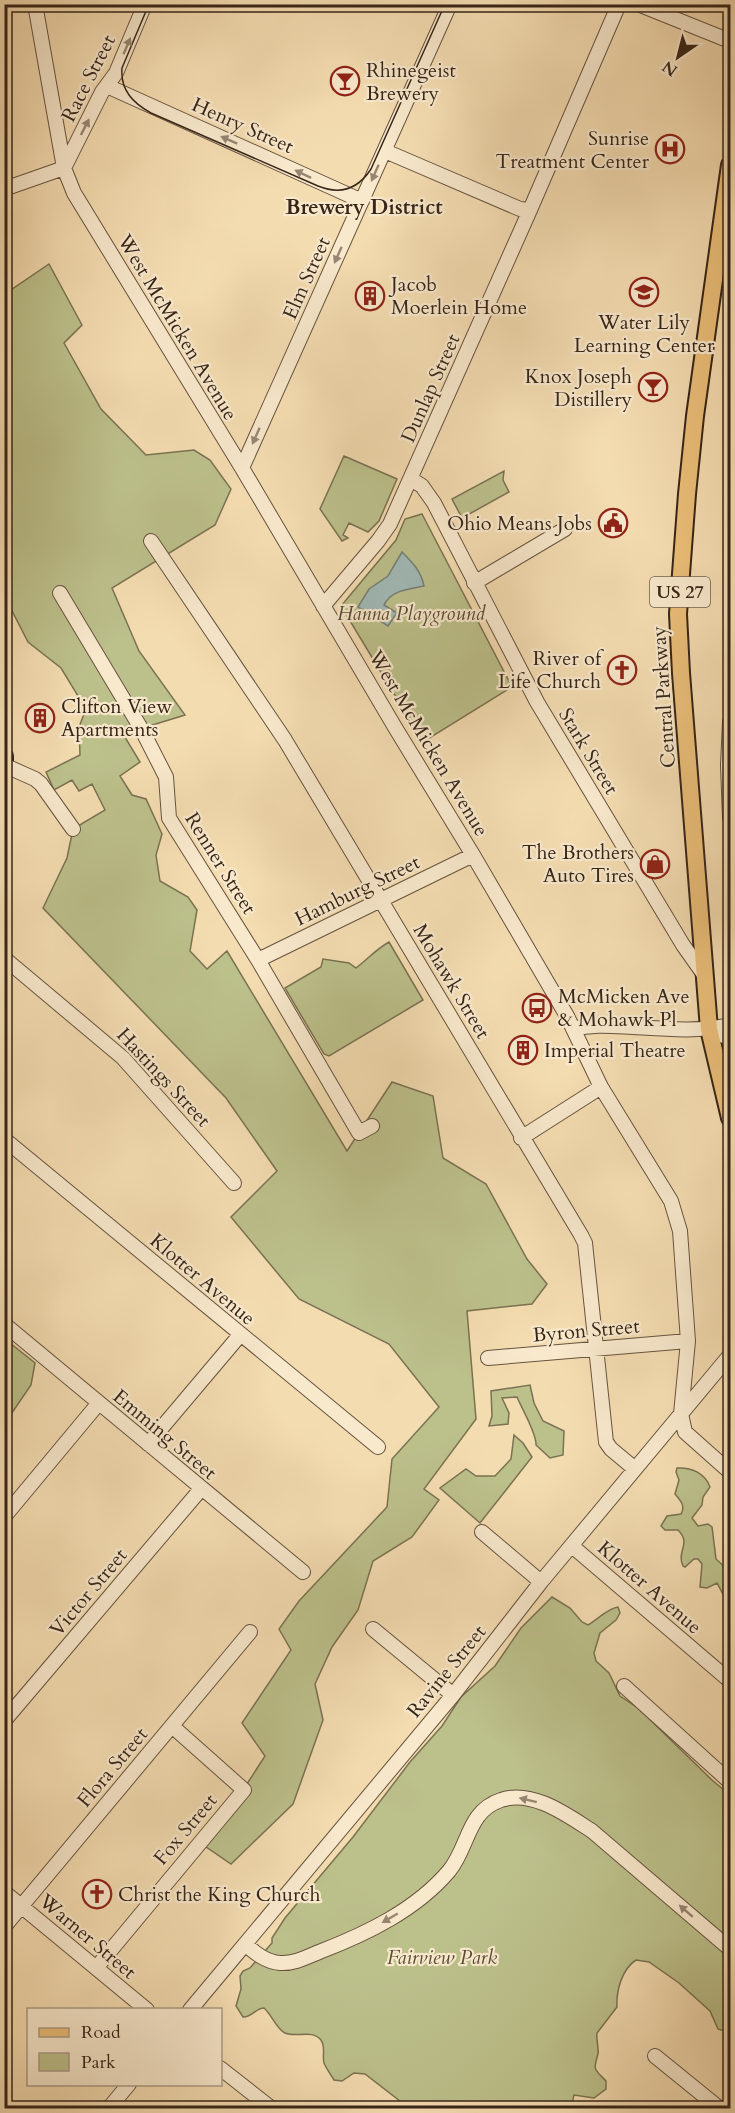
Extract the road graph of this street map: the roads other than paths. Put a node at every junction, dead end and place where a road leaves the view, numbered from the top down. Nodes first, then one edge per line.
1 (35, 4) edge
2 (145, 4) edge
3 (450, 4) edge
4 (619, 4) edge
5 (640, 5) edge
6 (730, 41) edge
7 (107, 86) junction
8 (385, 151) junction
9 (730, 165) edge
10 (64, 168) junction
11 (4, 189) edge
12 (362, 201) junction
13 (728, 208) edge
14 (530, 210) junction
15 (242, 468) junction
16 (411, 479) junction
17 (565, 529) dead end
18 (151, 541) dead end
19 (474, 583) junction
20 (60, 593) dead end
21 (323, 606) junction
22 (730, 722) edge
23 (5, 764) edge
24 (730, 811) edge
25 (730, 818) edge
26 (73, 829) dead end
27 (473, 855) junction
28 (381, 900) junction
29 (4, 958) edge
30 (258, 960) junction
31 (706, 978) junction
32 (730, 1025) edge
33 (573, 1029) junction
34 (709, 1029) junction
35 (730, 1039) edge
36 (602, 1087) junction
37 (730, 1118) edge
38 (372, 1126) dead end
39 (521, 1138) junction
40 (4, 1139) edge
41 (234, 1183) dead end
42 (4, 1324) edge
43 (240, 1335) junction
44 (688, 1341) junction
45 (595, 1349) junction
46 (730, 1355) edge
47 (488, 1358) dead end
48 (98, 1404) junction
49 (681, 1414) junction
50 (148, 1444) junction
51 (378, 1447) dead end
52 (634, 1469) junction
53 (730, 1472) edge
54 (201, 1489) junction
55 (4, 1517) edge
56 (482, 1532) dead end
57 (572, 1546) junction
58 (303, 1572) dead end
59 (541, 1582) junction
60 (373, 1629) dead end
61 (250, 1632) dead end
62 (730, 1681) edge
63 (624, 1686) dead end
64 (453, 1695) junction
65 (4, 1721) edge
66 (171, 1726) junction
67 (730, 1782) edge
68 (4, 1892) edge
69 (21, 1906) junction
70 (4, 1927) edge
71 (245, 1944) junction
72 (730, 1949) edge
73 (96, 1968) junction
74 (145, 2008) edge
75 (192, 2008) edge
76 (655, 2056) dead end
77 (222, 2070) edge
78 (128, 2086) edge
79 (109, 2109) edge
80 (271, 2109) edge
81 (719, 2109) edge

1 - 10 street, West McMicken Avenue
7 -> 2 street, Race Street
3 - 8 street, Elm Street
4 - 14 street, Dunlap Street
5 - 6 street
10 -> 7 street, Race Street
12 -> 7 street, Henry Street
8 -> 12 street, Elm Street
8 - 14 street
9 - 13 main road, Central Parkway / US 27
10 - 11 street
10 - 15 street, West McMicken Avenue
12 -> 15 street, Elm Street
13 - 31 main road, Central Parkway / US 27
14 - 16 street, Dunlap Street
15 - 21 street, West McMicken Avenue
16 - 19 street, Stark Street
16 - 21 street, Dunlap Street
17 - 19 street
18 - 28 street, Mohawk Street
19 - 31 street, Stark Street
20 - 30 street, Renner Street
21 - 27 street, West McMicken Avenue
22 - 24 street
23 - 26 street
24 - 25 street
27 - 28 street, Hamburg Street
27 - 33 street, West McMicken Avenue
28 - 30 street, Hamburg Street
28 - 39 street, Mohawk Street
29 - 41 street, Hastings Street
30 - 38 street, Renner Street
31 - 34 main road, Central Parkway / US 27
32 - 34 street
33 - 34 street
33 - 36 street, West McMicken Avenue
34 - 35 street
34 - 37 main road, Central Parkway / US 27
36 - 39 street
36 - 44 street, West McMicken Avenue
39 - 45 street, Mohawk Street
40 - 43 street, Klotter Avenue
42 - 48 street, Emming Street
43 - 50 street
43 - 51 street, Klotter Avenue
44 - 45 street, Byron Street
44 - 49 street, West McMicken Avenue
45 - 47 street, Byron Street
45 - 52 street, Mohawk Street
46 - 49 street, Ravine Street
48 - 50 street, Emming Street
48 - 55 street
49 - 52 street, Ravine Street
49 - 53 street
50 - 54 street, Emming Street
52 - 57 street, Ravine Street
54 - 58 street, Emming Street
54 - 65 street, Victor Street
56 - 59 street
57 - 59 street, Ravine Street
57 - 62 street, Klotter Avenue
59 - 64 street, Ravine Street
60 - 64 street
61 - 66 street, Flora Street
63 - 67 street
64 - 71 street, Ravine Street
66 - 69 street, Flora Street
66 - 73 street, Fox Street
68 - 69 street, Warner Street
69 - 70 street, Flora Street
69 - 73 street, Warner Street
72 -> 71 street
71 - 75 street, Ravine Street
73 - 74 street, Warner Street
76 - 81 street
77 - 80 street
78 - 79 street

